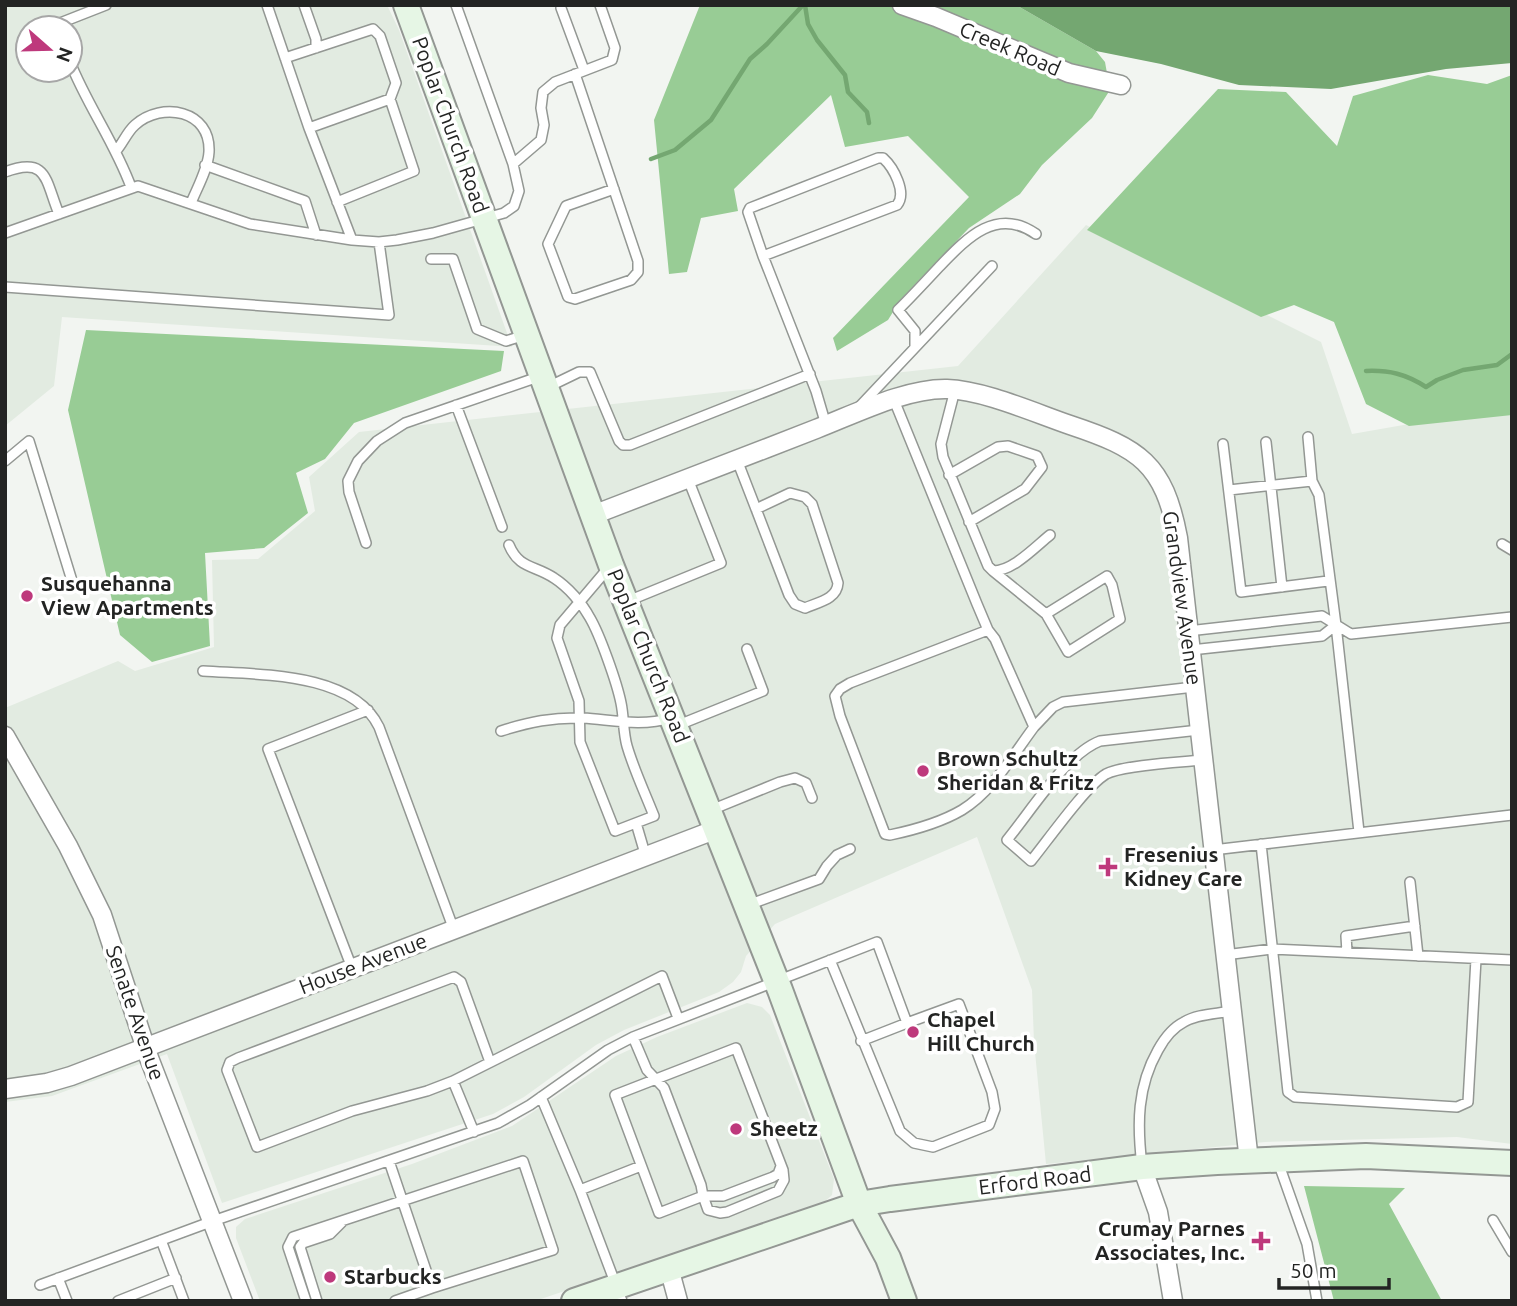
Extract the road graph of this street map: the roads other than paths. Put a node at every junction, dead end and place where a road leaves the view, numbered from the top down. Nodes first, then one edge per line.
1 (106, 5) edge
2 (267, 5) edge
3 (304, 5) edge
4 (407, 5) edge
5 (456, 5) edge
6 (600, 5) edge
7 (902, 5) edge
8 (561, 8) dead end
9 (82, 14) edge
10 (316, 48) junction
11 (285, 58) junction
12 (579, 72) junction
13 (80, 84) edge
14 (1121, 85) dead end
15 (390, 99) junction
16 (309, 128) junction
17 (116, 152) junction
18 (513, 164) junction
19 (205, 166) junction
20 (5, 172) edge
21 (131, 187) junction
22 (614, 189) junction
23 (337, 202) junction
24 (191, 203) junction
25 (58, 214) junction
26 (484, 218) junction
27 (5, 233) edge
28 (1036, 234) dead end
29 (316, 235) junction
30 (352, 240) junction
31 (379, 242) junction
32 (763, 256) junction
33 (431, 259) dead end
34 (992, 266) dead end
35 (5, 287) edge
36 (527, 335) junction
37 (915, 347) junction
38 (810, 374) junction
39 (544, 382) junction
40 (955, 390) junction
41 (894, 400) junction
42 (456, 405) junction
43 (852, 415) junction
44 (826, 425) junction
45 (1308, 437) dead end
46 (1266, 442) dead end
47 (1223, 444) dead end
48 (737, 460) junction
49 (5, 461) edge
50 (949, 475) junction
51 (688, 479) junction
52 (1312, 481) junction
53 (1270, 485) junction
54 (1228, 490) junction
55 (756, 509) junction
56 (593, 515) junction
57 (969, 522) junction
58 (502, 527) dead end
59 (1051, 535) dead end
60 (366, 543) dead end
61 (1502, 544) dead end
62 (509, 545) dead end
63 (1512, 550) edge
64 (611, 565) junction
65 (993, 571) junction
66 (1328, 581) junction
67 (73, 584) dead end
68 (1282, 587) junction
69 (626, 601) junction
70 (579, 602) junction
71 (1046, 614) junction
72 (1512, 617) edge
73 (1336, 625) junction
74 (988, 630) junction
75 (1188, 631) junction
76 (747, 649) dead end
77 (1191, 650) junction
78 (203, 671) dead end
79 (1194, 687) junction
80 (368, 709) junction
81 (580, 718) junction
82 (674, 721) junction
83 (624, 722) junction
84 (1034, 727) junction
85 (1199, 730) junction
86 (501, 731) dead end
87 (5, 736) edge
88 (1203, 760) junction
89 (812, 798) dead end
90 (1512, 815) edge
91 (713, 820) junction
92 (636, 823) junction
93 (1359, 832) junction
94 (1261, 844) junction
95 (850, 849) dead end
96 (1213, 850) junction
97 (646, 857) junction
98 (1410, 882) dead end
99 (747, 906) junction
100 (1415, 926) junction
101 (454, 930) junction
102 (1272, 948) junction
103 (1347, 952) junction
104 (1225, 955) junction
105 (1418, 956) junction
106 (1476, 959) junction
107 (830, 960) junction
108 (1512, 960) edge
109 (352, 968) junction
110 (776, 981) junction
111 (1231, 1012) junction
112 (678, 1018) junction
113 (908, 1023) junction
114 (633, 1037) junction
115 (862, 1041) junction
116 (146, 1047) junction
117 (490, 1062) junction
118 (655, 1080) junction
119 (453, 1081) junction
120 (5, 1089) edge
121 (541, 1097) junction
122 (474, 1132) junction
123 (1277, 1159) junction
124 (389, 1161) junction
125 (1249, 1161) junction
126 (780, 1163) junction
127 (1512, 1163) edge
128 (642, 1166) junction
129 (1142, 1167) junction
130 (580, 1190) junction
131 (703, 1196) junction
132 (402, 1201) junction
133 (859, 1204) junction
134 (213, 1220) junction
135 (343, 1220) junction
136 (1493, 1220) dead end
137 (161, 1240) junction
138 (1512, 1252) edge
139 (669, 1268) junction
140 (58, 1278) junction
141 (176, 1278) junction
142 (40, 1285) dead end
143 (432, 1288) junction
144 (619, 1293) edge
145 (66, 1301) edge
146 (118, 1301) edge
147 (184, 1301) edge
148 (243, 1301) edge
149 (306, 1301) edge
150 (317, 1301) edge
151 (395, 1301) edge
152 (574, 1301) edge
153 (678, 1301) edge
154 (904, 1301) edge
155 (1172, 1301) edge
156 (1317, 1301) edge

1 - 9 lane
2 - 11 lane
3 - 10 lane
4 - 26 street, Poplar Church Road
5 - 18 lane
6 - 12 lane
7 - 14 street, Creek Road
8 - 12 lane
10 - 11 lane
10 - 15 lane
11 - 16 lane
12 - 18 lane
12 - 22 lane
13 - 17 lane
15 - 16 lane
15 - 23 lane
16 - 23 lane
17 - 19 lane
17 - 21 lane
18 - 26 lane
19 - 24 lane
19 - 29 lane
20 - 25 lane
21 - 24 lane
21 - 25 lane
22 - 22 lane
23 - 30 lane
24 - 29 lane
25 - 27 lane
26 - 31 lane
26 - 36 street, Poplar Church Road
28 - 37 lane
29 - 30 lane
30 - 31 lane
31 - 35 lane
32 - 32 lane
32 - 38 lane
33 - 36 lane
34 - 37 lane
36 - 39 street, Poplar Church Road
37 - 43 lane
38 - 39 lane
38 - 44 lane
39 - 42 lane
39 - 56 street, Poplar Church Road
40 - 41 street, Grandview Avenue
40 - 50 lane
40 - 75 street, Grandview Avenue
41 - 43 street, Grandview Avenue
41 - 74 lane
42 - 58 lane
42 - 60 lane
43 - 44 street, Grandview Avenue
44 - 48 street, Grandview Avenue
45 - 52 lane
46 - 53 lane
47 - 54 lane
48 - 51 street, Grandview Avenue
48 - 55 lane
49 - 67 lane
50 - 57 lane
50 - 57 lane
51 - 56 street, Grandview Avenue
51 - 69 lane
52 - 53 lane
52 - 66 lane
53 - 54 lane
53 - 68 lane
54 - 68 lane
55 - 55 lane
56 - 64 street, Poplar Church Road
57 - 65 lane
59 - 65 lane
61 - 63 lane
62 - 70 lane
64 - 69 street, Poplar Church Road
64 - 70 lane
65 - 71 lane
66 - 68 lane
66 - 73 lane
69 - 82 street, Poplar Church Road
70 - 81 lane
70 - 83 lane
71 - 71 lane
72 - 73 lane
73 - 75 lane
73 - 77 lane
73 - 93 lane
74 - 84 lane
74 - 84 lane
75 - 77 street, Grandview Avenue
76 - 82 lane
77 - 79 street, Grandview Avenue
78 - 80 lane
79 - 84 lane
79 - 85 street, Grandview Avenue
80 - 101 lane
80 - 109 lane
81 - 83 lane
81 - 86 lane
81 - 92 lane
82 - 83 lane
82 - 91 street, Poplar Church Road
83 - 92 lane
85 - 88 street, Grandview Avenue
85 - 88 lane
87 - 116 street, Senate Avenue
88 - 96 street, Grandview Avenue
89 - 91 lane
90 - 93 lane
91 - 97 street, House Avenue
91 - 99 street, Poplar Church Road
92 - 97 lane
93 - 94 lane
94 - 96 lane
94 - 102 lane
95 - 99 lane
96 - 104 street, Grandview Avenue
97 - 101 street, House Avenue
98 - 100 lane
99 - 110 street, Poplar Church Road
100 - 103 lane
100 - 105 lane
101 - 109 street, House Avenue
102 - 103 lane
102 - 104 lane
102 - 106 lane
103 - 105 lane
104 - 111 street, Grandview Avenue
105 - 106 lane
106 - 108 lane
107 - 110 lane
107 - 113 lane
107 - 115 lane
109 - 116 street, House Avenue
110 - 112 lane
110 - 133 street, Poplar Church Road
111 - 125 street, Grandview Avenue
111 - 129 lane
112 - 114 lane
112 - 117 lane
113 - 115 lane
113 - 115 lane
114 - 118 lane
114 - 121 lane
116 - 120 street, House Avenue
116 - 134 street, Senate Avenue
117 - 119 lane
117 - 119 lane
118 - 126 lane
118 - 128 lane
118 - 131 lane
119 - 122 lane
121 - 122 lane
121 - 130 lane
122 - 124 lane
123 - 125 street, Erford Road
123 - 127 street, Erford Road
123 - 156 lane
124 - 132 lane
124 - 134 lane
125 - 129 street, Erford Road
126 - 131 lane
126 - 131 lane
128 - 130 lane
128 - 131 lane
129 - 133 street, Erford Road
129 - 155 street
130 - 144 lane
132 - 135 lane
132 - 143 lane
132 - 143 lane
133 - 139 street, Erford Road
133 - 154 street, Poplar Church Road
134 - 137 lane
134 - 148 street, Senate Avenue
135 - 149 lane
135 - 150 lane
136 - 138 lane
137 - 140 lane
137 - 141 lane
139 - 144 street, Erford Road
139 - 153 street
140 - 142 lane
140 - 145 lane
141 - 146 lane
141 - 147 lane
143 - 151 lane
144 - 152 street, Erford Road

